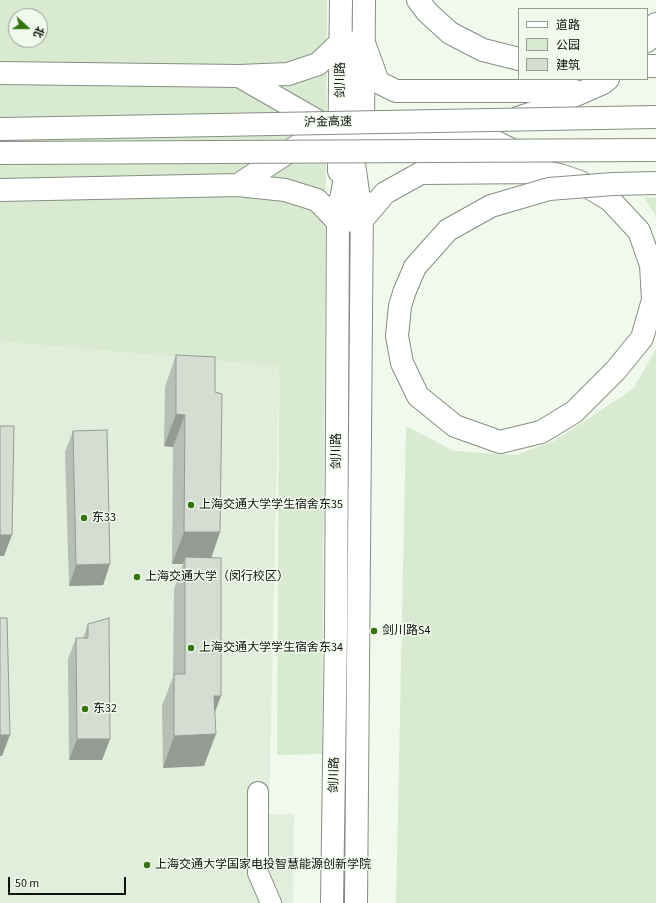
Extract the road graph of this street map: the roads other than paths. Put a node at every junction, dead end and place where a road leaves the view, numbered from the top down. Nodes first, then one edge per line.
1 (341, 0) edge
2 (364, 0) edge
3 (418, 0) edge
4 (656, 24) edge
5 (648, 39) edge
6 (341, 42) junction
7 (364, 43) junction
8 (518, 59) edge
9 (0, 73) edge
10 (239, 76) junction
11 (607, 80) edge
12 (582, 91) junction
13 (656, 117) edge
14 (352, 127) junction
15 (0, 129) edge
16 (656, 150) edge
17 (0, 153) edge
18 (544, 172) junction
19 (656, 183) edge
20 (238, 185) junction
21 (0, 190) edge
22 (362, 220) junction
23 (337, 221) junction
24 (258, 792) dead end
25 (271, 903) edge
26 (332, 903) edge
27 (356, 903) edge

1 - 6 main road
2 - 7 main road
3 - 8 main road
4 - 5 main road
6 - 7 main road
6 - 10 main road
6 - 14 main road
7 - 12 main road
7 - 14 main road, 剑川路
9 - 10 main road
10 - 14 main road
11 - 12 main road
12 - 14 main road
13 - 15 main road, 沪金高速, bridge
14 - 18 main road
14 - 20 main road
14 - 22 main road, 剑川路
14 - 23 main road, 剑川路
16 - 17 main road, bridge
18 - 19 main road, bridge
18 - 22 main road
20 - 21 main road
20 - 23 main road
22 - 23 main road
22 - 27 main road, 剑川路
23 - 26 main road, 剑川路
24 - 25 street

